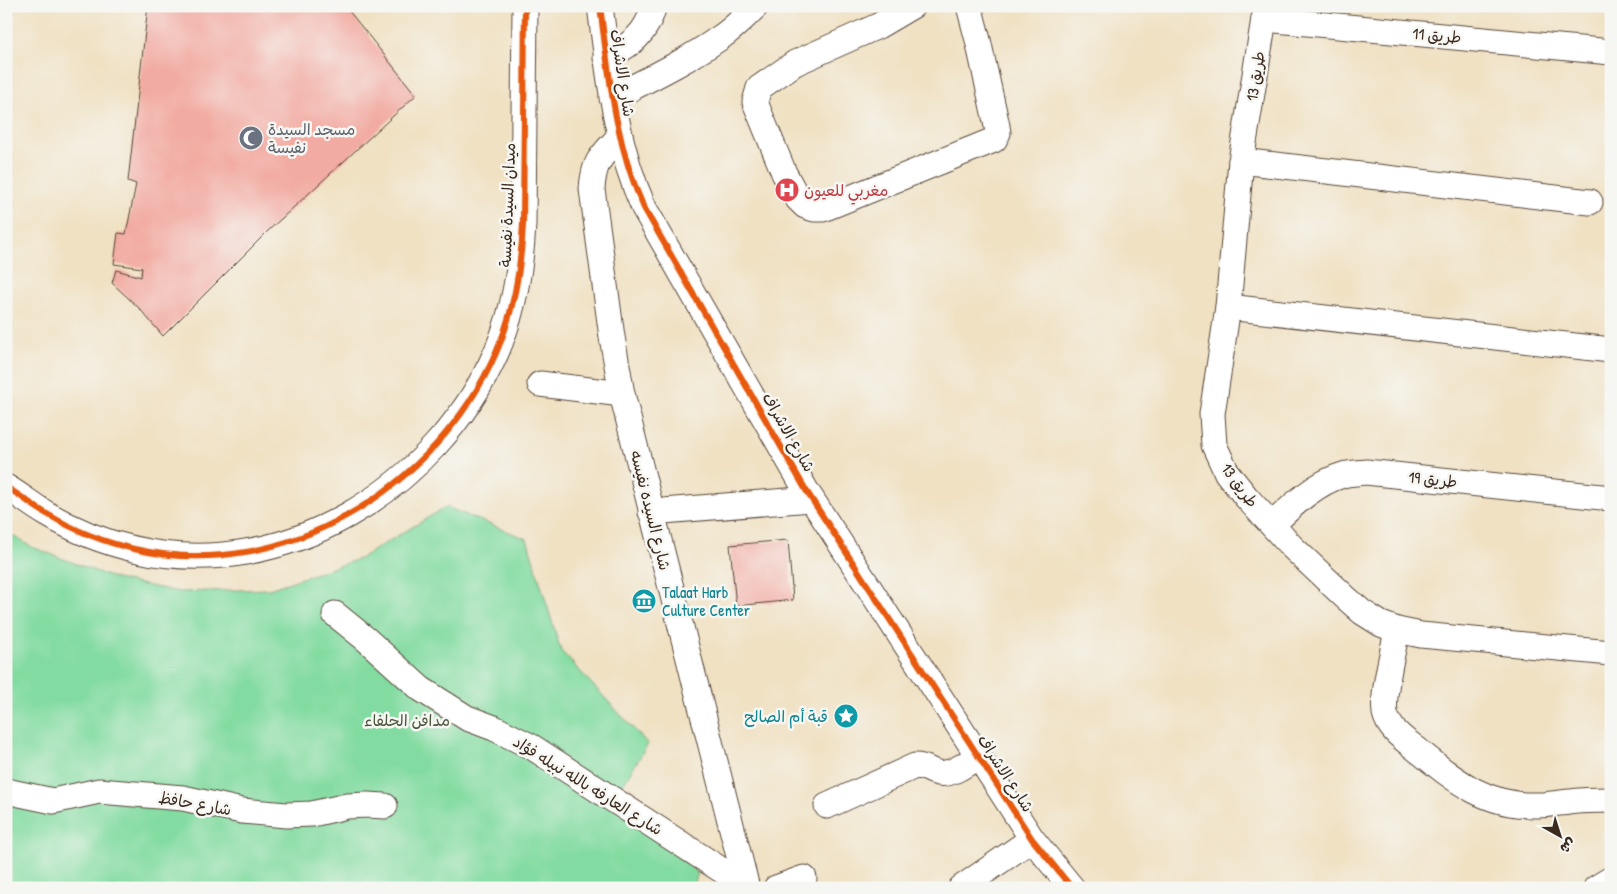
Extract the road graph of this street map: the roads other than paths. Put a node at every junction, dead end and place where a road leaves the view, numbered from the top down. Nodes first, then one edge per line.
1 (525, 6) edge
2 (600, 6) edge
3 (654, 6) edge
4 (756, 6) edge
5 (912, 6) edge
6 (969, 6) edge
7 (1267, 13) edge
8 (1611, 52) edge
9 (606, 58) junction
10 (612, 98) junction
11 (620, 136) junction
12 (1241, 161) junction
13 (1590, 202) dead end
14 (1228, 307) junction
15 (1611, 350) edge
16 (540, 384) dead end
17 (622, 394) junction
18 (6, 487) edge
19 (1611, 498) edge
20 (812, 499) junction
21 (651, 512) junction
22 (1272, 525) junction
23 (335, 614) dead end
24 (1397, 630) junction
25 (1611, 653) edge
26 (978, 756) junction
27 (6, 791) edge
28 (1611, 800) edge
29 (385, 806) dead end
30 (827, 806) dead end
31 (1032, 839) junction
32 (804, 878) dead end
33 (1611, 879) edge
34 (747, 887) edge
35 (776, 888) edge
36 (961, 888) edge
37 (1072, 888) edge
38 (1596, 888) edge

1 - 18 street, ميدان السيدة نفيسة
2 - 9 street, شارع الاشراف
3 - 9 street
4 - 10 street
5 - 6 street
7 - 8 street, طريق 11
7 - 12 street, طريق 13
9 - 10 street, شارع الاشراف
10 - 11 street, شارع الاشراف
11 - 17 street, شارع السيده نفيسه
11 - 20 street, شارع الاشراف
12 - 13 street
12 - 14 street, طريق 13
14 - 15 street
14 - 22 street, طريق 13
16 - 17 street
17 - 21 street, شارع السيده نفيسه
19 - 22 street, طريق 19
20 - 21 street
20 - 26 street, شارع الاشراف
21 - 34 street, شارع السيده نفيسه
22 - 24 street, طريق 13
23 - 34 street, شارع العارفه بالله نبيله فؤاد
24 - 25 street, طريق 13
24 - 28 street
26 - 30 street
26 - 31 street, شارع الاشراف
27 - 29 street, شارع حافظ
31 - 36 street
31 - 37 street, شارع الاشراف
32 - 35 street
33 - 38 street

